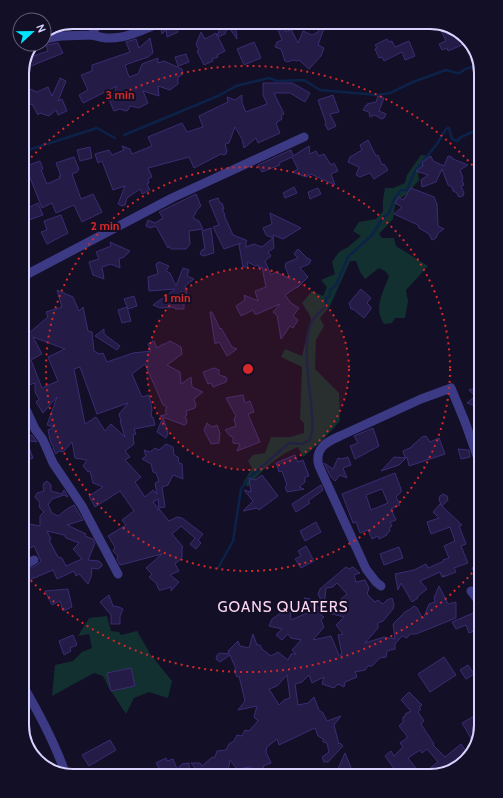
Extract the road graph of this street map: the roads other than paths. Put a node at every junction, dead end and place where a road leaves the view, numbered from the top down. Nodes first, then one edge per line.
1 (95, 29) edge
2 (147, 29) edge
3 (92, 35) junction
4 (52, 38) edge
5 (304, 136) dead end
6 (29, 273) edge
7 (29, 416) edge
8 (474, 447) edge
9 (34, 560) dead end
10 (29, 562) edge
11 (118, 574) dead end
12 (381, 586) dead end
13 (470, 591) dead end
14 (474, 596) edge
15 (29, 695) edge
16 (64, 768) edge

1 - 3 street
2 - 3 street
3 - 4 street
5 - 6 street
7 - 11 street
8 - 12 street
9 - 10 street
13 - 14 street
15 - 16 street

